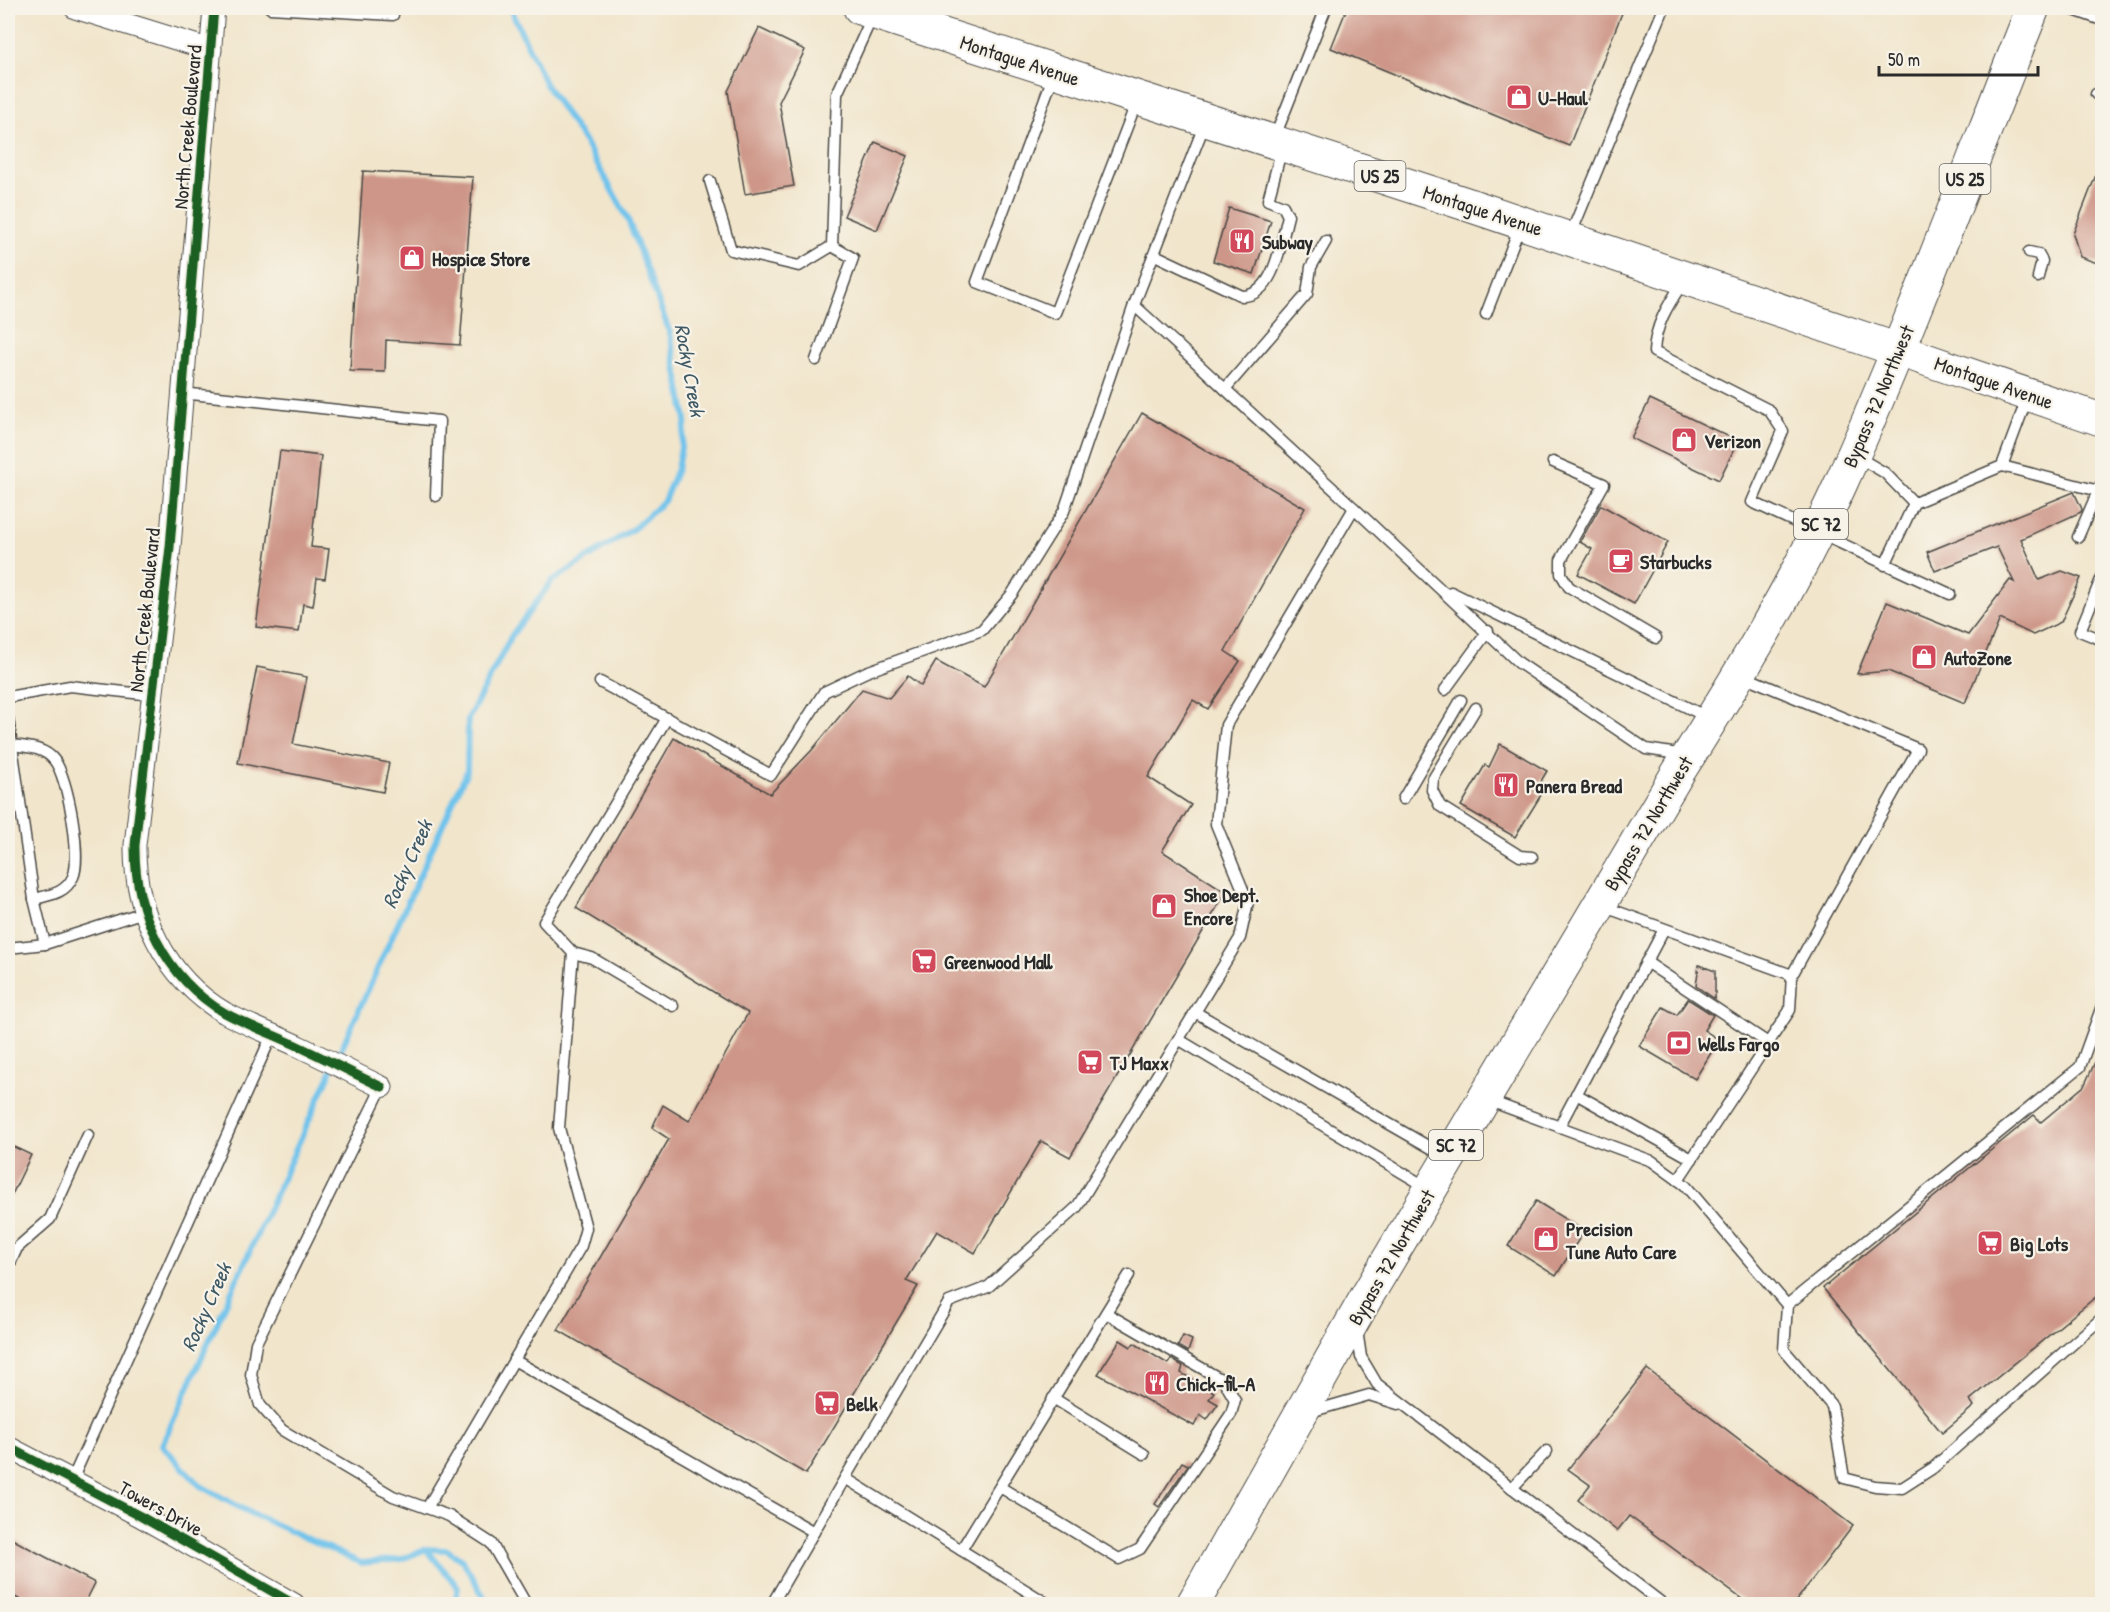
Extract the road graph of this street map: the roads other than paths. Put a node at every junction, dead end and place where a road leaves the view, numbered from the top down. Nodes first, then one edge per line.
1 (75, 8) edge
2 (214, 8) edge
3 (270, 8) edge
4 (393, 8) edge
5 (1326, 8) edge
6 (1664, 8) edge
7 (2033, 8) edge
8 (2068, 8) edge
9 (867, 10) edge
10 (2103, 20) edge
11 (211, 50) junction
12 (1055, 71) junction
13 (1138, 98) junction
14 (1206, 120) junction
15 (1278, 143) junction
16 (710, 181) dead end
17 (1521, 223) junction
18 (1569, 239) junction
19 (1326, 241) dead end
20 (832, 246) junction
21 (2030, 252) dead end
22 (1155, 255) junction
23 (1685, 278) junction
24 (2038, 278) dead end
25 (1134, 305) junction
26 (1486, 314) dead end
27 (1898, 350) junction
28 (816, 360) dead end
29 (1225, 389) junction
30 (182, 393) junction
31 (2029, 394) junction
32 (2103, 420) edge
33 (1853, 454) junction
34 (1552, 462) dead end
35 (2002, 466) junction
36 (2101, 487) edge
37 (436, 496) dead end
38 (1914, 503) junction
39 (1354, 508) junction
40 (1817, 532) junction
41 (2078, 537) dead end
42 (1885, 565) junction
43 (2103, 577) edge
44 (1440, 586) junction
45 (1950, 594) dead end
46 (1488, 631) junction
47 (1656, 638) dead end
48 (2103, 640) edge
49 (1739, 675) junction
50 (600, 682) dead end
51 (1446, 690) dead end
52 (153, 695) junction
53 (8, 696) edge
54 (1461, 700) dead end
55 (1476, 708) dead end
56 (8, 718) edge
57 (667, 718) junction
58 (1712, 720) junction
59 (11, 745) junction
60 (1689, 756) junction
61 (1403, 799) dead end
62 (1532, 857) dead end
63 (34, 899) junction
64 (1599, 905) junction
65 (144, 912) junction
66 (1664, 929) junction
67 (45, 944) junction
68 (8, 948) edge
69 (573, 953) junction
70 (1646, 962) junction
71 (1792, 975) junction
72 (673, 1006) dead end
73 (2103, 1006) edge
74 (1195, 1012) junction
75 (273, 1035) junction
76 (1178, 1039) junction
77 (1768, 1043) junction
78 (382, 1087) joint
79 (1576, 1094) junction
80 (1484, 1098) junction
81 (1559, 1127) junction
82 (88, 1135) dead end
83 (1448, 1157) junction
84 (1692, 1159) junction
85 (1678, 1180) junction
86 (1430, 1189) junction
87 (8, 1268) edge
88 (1129, 1275) dead end
89 (1787, 1305) junction
90 (1106, 1312) junction
91 (1355, 1318) junction
92 (2103, 1318) edge
93 (514, 1360) junction
94 (1053, 1398) junction
95 (1407, 1407) junction
96 (1300, 1415) junction
97 (8, 1447) edge
98 (1547, 1451) dead end
99 (1144, 1454) dead end
100 (845, 1478) junction
101 (72, 1480) junction
102 (1000, 1487) junction
103 (1512, 1488) junction
104 (427, 1508) junction
105 (813, 1532) junction
106 (961, 1550) junction
107 (1031, 1594) junction
108 (294, 1605) edge
109 (526, 1605) edge
110 (772, 1605) edge
111 (1024, 1605) edge
112 (1048, 1605) edge
113 (1193, 1605) edge
114 (1663, 1605) edge

1 - 11 street
2 - 11 street, North Creek Boulevard
3 - 4 lane
5 - 15 lane
6 - 18 lane
7 - 27 highway, Bypass 72 Northwest / US 25
8 - 10 lane
9 - 12 highway, Montague Avenue / US 25
9 - 20 lane
11 - 30 street, North Creek Boulevard
12 - 13 highway, Montague Avenue / US 25
12 - 13 lane
13 - 14 highway, Montague Avenue / US 25
14 - 15 highway, Montague Avenue / US 25
14 - 22 lane
15 - 17 highway, Montague Avenue / US 25
15 - 22 lane
16 - 20 lane
17 - 18 highway, Montague Avenue / US 25
17 - 26 lane
18 - 23 highway, Montague Avenue / US 25
19 - 29 lane
20 - 28 lane
21 - 24 lane
22 - 25 lane
23 - 27 highway, Montague Avenue / US 25
23 - 40 lane
25 - 29 lane
25 - 57 lane
27 - 31 main road, Montague Avenue
27 - 33 highway, Bypass 72 Northwest / SC 72
29 - 39 lane
30 - 37 lane
30 - 52 street, North Creek Boulevard
31 - 32 main road, Montague Avenue
31 - 35 lane
33 - 38 lane
33 - 40 highway, Bypass 72 Northwest / SC 72
34 - 47 lane
35 - 36 lane
35 - 38 lane
36 - 41 lane
38 - 42 lane
39 - 44 lane
39 - 74 lane
40 - 42 lane
40 - 49 highway, Bypass 72 Northwest / SC 72
42 - 45 lane
43 - 48 lane
44 - 46 lane
44 - 58 lane
46 - 51 lane
46 - 60 lane
49 - 58 highway, Bypass 72 Northwest / SC 72
49 - 71 lane
50 - 57 lane
52 - 53 lane
52 - 65 street, North Creek Boulevard
54 - 61 lane
55 - 62 lane
56 - 59 lane
57 - 69 lane
58 - 60 highway, Bypass 72 Northwest / SC 72
59 - 63 lane
59 - 63 lane
60 - 64 highway, Bypass 72 Northwest / SC 72
63 - 67 lane
64 - 66 lane
64 - 80 highway, Bypass 72 Northwest / SC 72
65 - 67 lane
65 - 75 street, North Creek Boulevard
66 - 70 lane
66 - 71 lane
67 - 68 lane
69 - 72 lane
69 - 93 lane
70 - 77 lane
70 - 79 lane
71 - 77 lane
73 - 89 lane
74 - 76 lane
74 - 83 lane
75 - 78 street, North Creek Boulevard
75 - 101 lane
76 - 86 lane
76 - 100 lane
77 - 84 lane
78 - 104 lane
79 - 81 lane
79 - 84 lane
80 - 81 lane
80 - 83 highway, Bypass 72 Northwest / SC 72
81 - 85 lane
82 - 87 lane
83 - 86 highway, Bypass 72 Northwest / SC 72
84 - 85 lane
85 - 89 lane
86 - 91 highway, Bypass 72 Northwest / SC 72
88 - 90 lane
89 - 92 lane
90 - 94 lane
90 - 102 lane
91 - 95 lane
91 - 96 highway, Bypass 72 Northwest / SC 72
93 - 104 lane
93 - 105 lane
94 - 99 lane
94 - 102 lane
95 - 96 lane
95 - 103 lane
96 - 113 highway, Bypass 72 Northwest / SC 72
97 - 101 street, Towers Drive
98 - 103 lane
100 - 105 lane
100 - 106 lane
101 - 108 street, Towers Drive
102 - 106 lane
103 - 114 lane
104 - 109 lane
105 - 110 lane
106 - 107 lane
107 - 111 lane
107 - 112 lane

